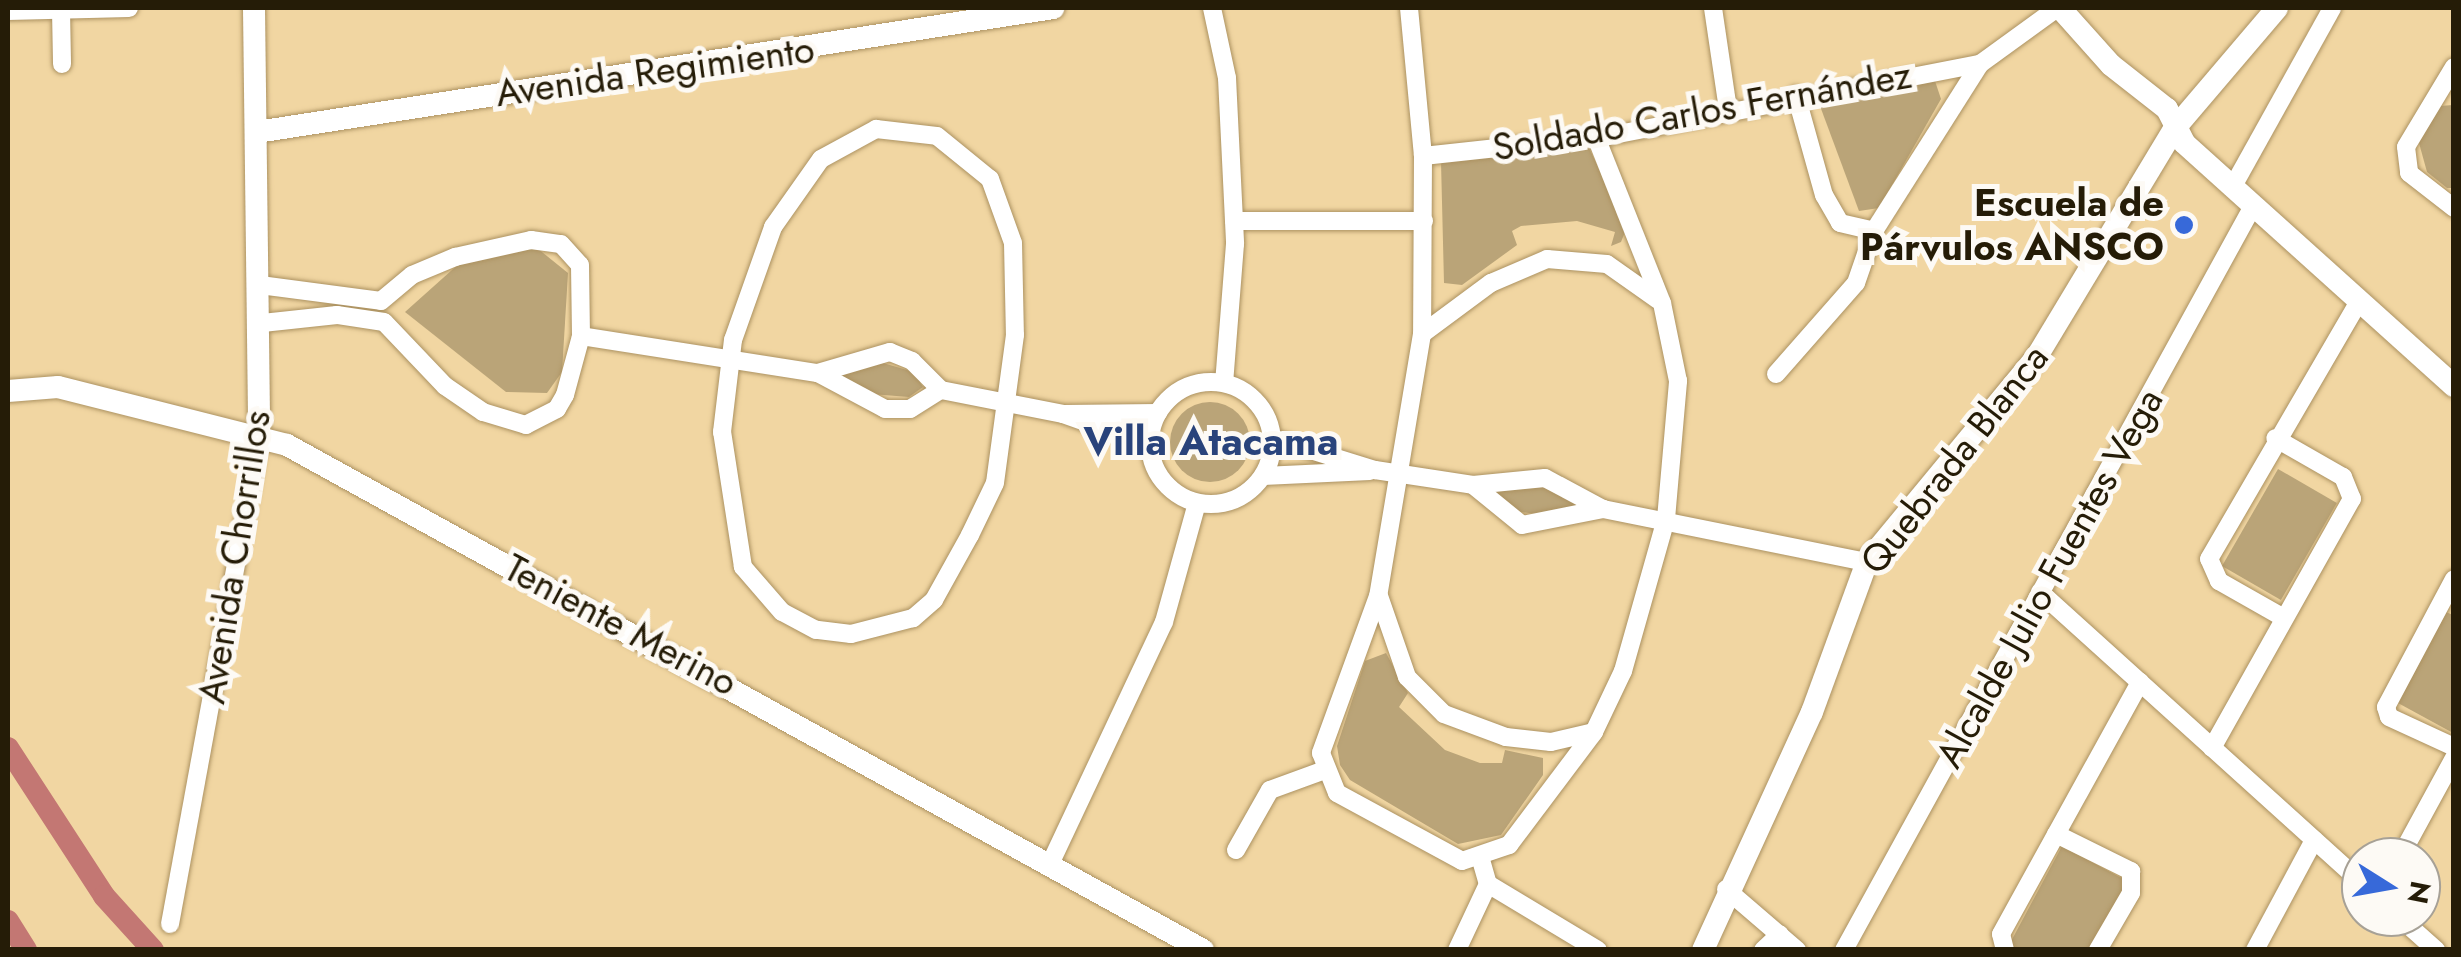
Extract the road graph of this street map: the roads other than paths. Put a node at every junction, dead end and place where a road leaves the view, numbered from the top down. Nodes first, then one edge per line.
1 (129, 8) edge
2 (254, 8) edge
3 (1052, 8) edge
4 (1212, 8) edge
5 (1410, 8) edge
6 (1713, 8) edge
7 (2058, 8) edge
8 (2277, 8) edge
9 (2332, 8) edge
10 (62, 10) junction
11 (8, 11) edge
12 (62, 64) dead end
13 (1980, 64) junction
14 (2454, 67) edge
15 (1796, 95) junction
16 (1728, 110) junction
17 (2175, 128) junction
18 (257, 132) junction
19 (1596, 137) junction
20 (1423, 156) junction
21 (2232, 188) junction
22 (2254, 206) junction
23 (2454, 208) edge
24 (1234, 221) junction
25 (1424, 221) junction
26 (1874, 231) junction
27 (260, 286) junction
28 (388, 298) junction
29 (2359, 301) junction
30 (1662, 303) junction
31 (384, 322) junction
32 (262, 323) junction
33 (1422, 334) junction
34 (581, 336) junction
35 (729, 357) junction
36 (818, 374) junction
37 (1776, 374) dead end
38 (1224, 383) junction
39 (2454, 386) edge
40 (941, 390) junction
41 (8, 392) edge
42 (1007, 403) junction
43 (1063, 414) junction
44 (1158, 414) junction
45 (259, 438) junction
46 (1272, 438) junction
47 (2276, 438) junction
48 (1150, 446) junction
49 (1375, 470) junction
50 (1400, 471) junction
51 (1263, 476) junction
52 (1473, 486) junction
53 (1197, 503) junction
54 (1604, 509) junction
55 (1666, 520) junction
56 (1866, 562) junction
57 (2454, 579) edge
58 (2040, 592) junction
59 (1378, 596) junction
60 (2448, 600) edge
61 (2284, 618) junction
62 (2140, 682) junction
63 (1594, 732) junction
64 (2454, 746) edge
65 (2212, 748) junction
66 (2454, 758) edge
67 (1325, 770) junction
68 (2056, 834) junction
69 (2411, 837) edge
70 (2314, 840) junction
71 (1236, 850) dead end
72 (1480, 860) junction
73 (1051, 862) junction
74 (2341, 864) edge
75 (1488, 884) junction
76 (1726, 889) junction
77 (170, 924) dead end
78 (1780, 934) junction
79 (1204, 950) edge
80 (1456, 950) edge
81 (1598, 950) edge
82 (1703, 950) edge
83 (1763, 950) edge
84 (1798, 950) edge
85 (1844, 950) edge
86 (2004, 950) edge
87 (2098, 950) edge
88 (2255, 950) edge

1 - 10 street
2 - 18 street, Avenida Chorrillos
3 - 18 street, Avenida Regimiento
4 - 24 street
5 - 20 street
6 - 16 street
7 - 13 street
7 - 17 street
8 - 17 street, Quebrada Blanca
9 - 21 street
10 - 11 street
10 - 12 street
13 - 15 street, Soldado Carlos Fernández
13 - 26 street
14 - 23 street
15 - 16 street, Soldado Carlos Fernández
15 - 26 street
16 - 19 street, Soldado Carlos Fernández
17 - 21 street
17 - 56 street, Quebrada Blanca
18 - 27 street, Avenida Chorrillos
19 - 20 street, Soldado Carlos Fernández
19 - 30 street
20 - 25 street
21 - 22 street
22 - 29 street
22 - 58 street, Alcalde Julio Fuentes Vega
24 - 25 street
24 - 38 street
25 - 33 street
26 - 37 street
27 - 28 street
27 - 32 street, Avenida Chorrillos
28 - 31 street
28 - 34 street
29 - 39 street
29 - 47 street
30 - 33 street
30 - 55 street
31 - 32 street
31 - 34 street
32 - 45 street, Avenida Chorrillos
33 - 50 street
34 - 35 street
35 - 36 street
35 - 42 street
35 - 42 street
36 - 40 street
36 - 40 street
38 - 44 street
38 - 46 street
40 - 42 street
41 - 45 street, Teniente Merino
42 - 43 street
43 - 44 street
43 - 48 street
44 - 48 street
45 - 73 street, Teniente Merino
45 - 77 street, Avenida Chorrillos
46 - 49 street
46 - 51 street
47 - 61 street
47 - 61 street
48 - 53 street
49 - 50 street
49 - 51 street
50 - 52 street
50 - 59 street
51 - 53 street
52 - 54 street
52 - 54 street
53 - 73 street
54 - 55 street
55 - 56 street
55 - 63 street
56 - 76 street, Quebrada Blanca
57 - 60 street
58 - 62 street
58 - 85 street, Alcalde Julio Fuentes Vega
59 - 63 street
59 - 67 street
60 - 64 street
61 - 65 street
62 - 65 street
62 - 68 street
63 - 72 street
65 - 70 street
66 - 69 street
67 - 71 street
67 - 72 street
68 - 86 street
68 - 87 street
70 - 74 street
70 - 88 street
72 - 75 street
73 - 79 street, Teniente Merino
75 - 80 street
75 - 81 street
76 - 78 street
76 - 82 street, Quebrada Blanca
78 - 83 street
78 - 84 street

